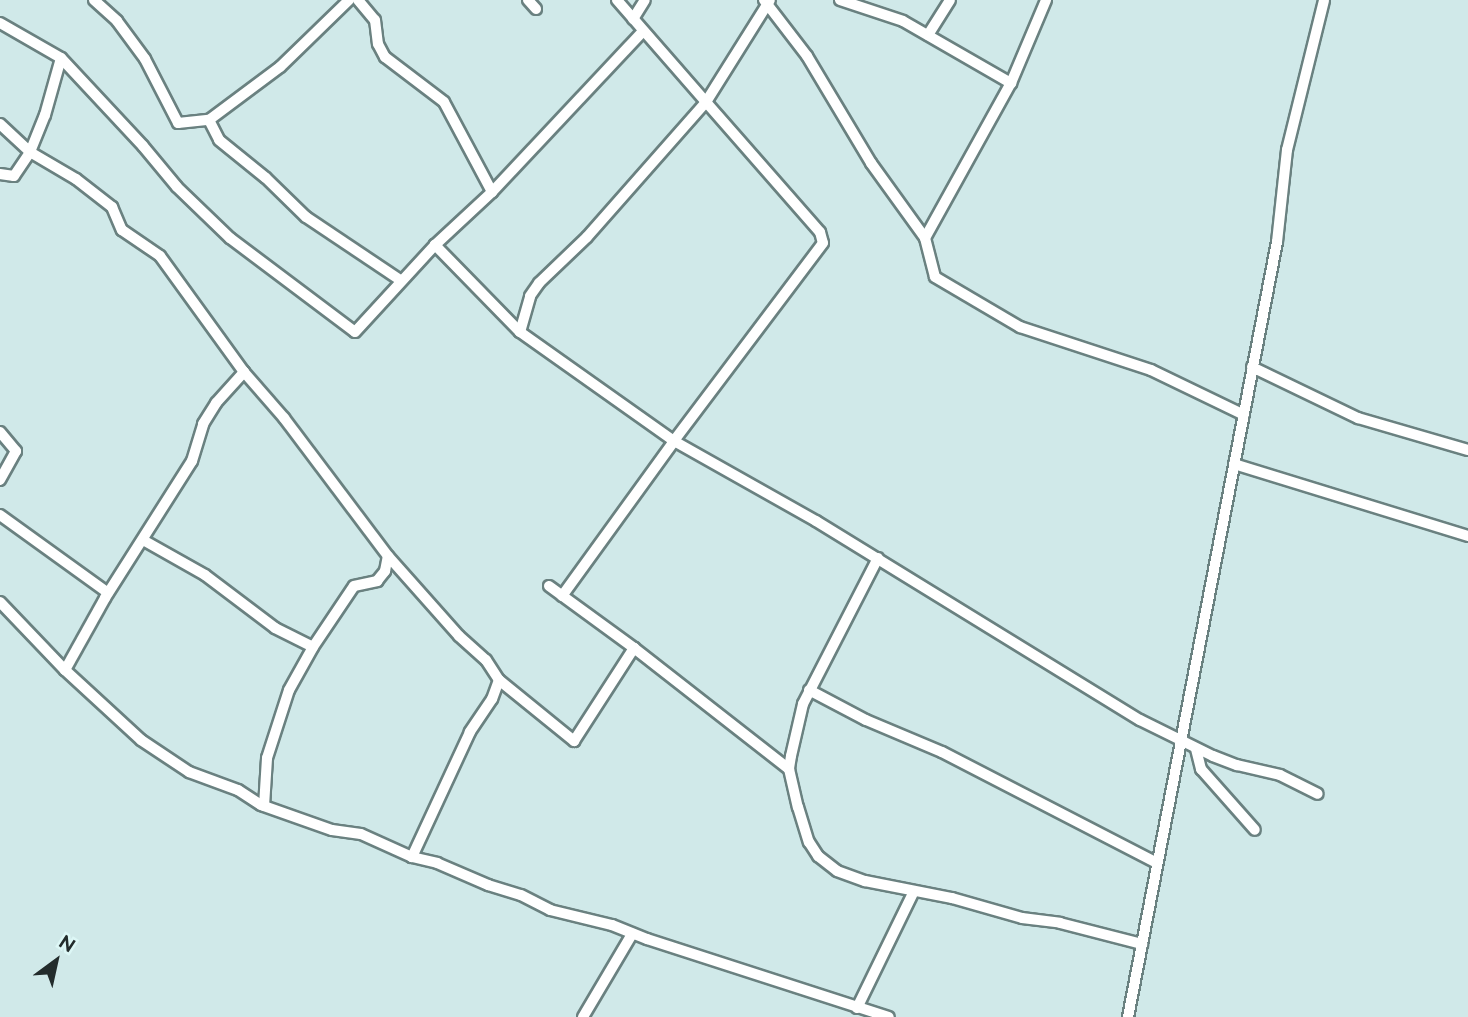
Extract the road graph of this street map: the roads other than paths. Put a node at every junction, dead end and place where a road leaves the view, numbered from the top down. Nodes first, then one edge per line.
1 (94, 0) edge
2 (349, 0) edge
3 (358, 0) edge
4 (528, 0) edge
5 (617, 0) edge
6 (645, 0) edge
7 (840, 0) edge
8 (950, 0) edge
9 (1046, 0) edge
10 (1324, 0) edge
11 (767, 1) edge
12 (536, 9) dead end
13 (633, 19) junction
14 (0, 23) edge
15 (642, 32) junction
16 (928, 35) junction
17 (61, 58) junction
18 (1011, 83) junction
19 (706, 102) junction
20 (209, 120) junction
21 (0, 124) edge
22 (30, 152) junction
23 (0, 174) edge
24 (492, 192) junction
25 (925, 238) junction
26 (435, 245) junction
27 (400, 280) junction
28 (520, 332) junction
29 (1252, 367) junction
30 (244, 372) junction
31 (1244, 415) junction
32 (0, 432) edge
33 (674, 441) junction
34 (1468, 450) edge
35 (1234, 464) junction
36 (0, 481) edge
37 (0, 515) edge
38 (1468, 536) edge
39 (143, 540) junction
40 (388, 556) junction
41 (878, 558) junction
42 (549, 586) dead end
43 (108, 593) junction
44 (562, 596) junction
45 (0, 601) edge
46 (313, 647) junction
47 (634, 648) junction
48 (65, 670) junction
49 (499, 680) junction
50 (809, 690) junction
51 (1182, 743) junction
52 (1196, 748) junction
53 (789, 769) junction
54 (1318, 794) dead end
55 (264, 806) junction
56 (1255, 830) dead end
57 (412, 857) junction
58 (1157, 863) junction
59 (914, 891) junction
60 (632, 934) junction
61 (1142, 944) junction
62 (858, 1008) junction
63 (583, 1017) edge
64 (889, 1017) edge
65 (1128, 1017) edge

1 - 20 street
2 - 20 street
3 - 24 street
4 - 12 street
5 - 13 street
6 - 13 street
7 - 16 street
8 - 16 street
9 - 18 street
10 - 29 street
11 - 19 street
11 - 25 street
13 - 15 street
14 - 17 street
15 - 19 street
15 - 24 street
16 - 18 street
17 - 22 street
17 - 27 street
18 - 25 street
19 - 28 street
19 - 33 street
20 - 27 street
21 - 22 street
22 - 23 street
22 - 30 street
24 - 26 street
25 - 31 street
26 - 27 street
26 - 28 street
28 - 33 street
29 - 31 street
29 - 34 street
30 - 39 street
30 - 40 street
31 - 35 street
32 - 36 street
33 - 41 street
33 - 44 street
35 - 38 street
35 - 51 street
37 - 43 street
39 - 43 street
39 - 46 street
40 - 46 street
40 - 49 street
41 - 50 street
41 - 51 street
42 - 44 street
43 - 48 street
44 - 47 street
45 - 48 street
46 - 55 street
47 - 49 street
47 - 53 street
48 - 55 street
49 - 57 street
50 - 53 street
50 - 58 street
51 - 52 street
51 - 58 street
52 - 54 street
52 - 56 street
53 - 59 street
55 - 57 street
57 - 60 street
58 - 61 street
59 - 61 street
59 - 62 street
60 - 62 street
60 - 63 street
61 - 65 street
62 - 64 street

